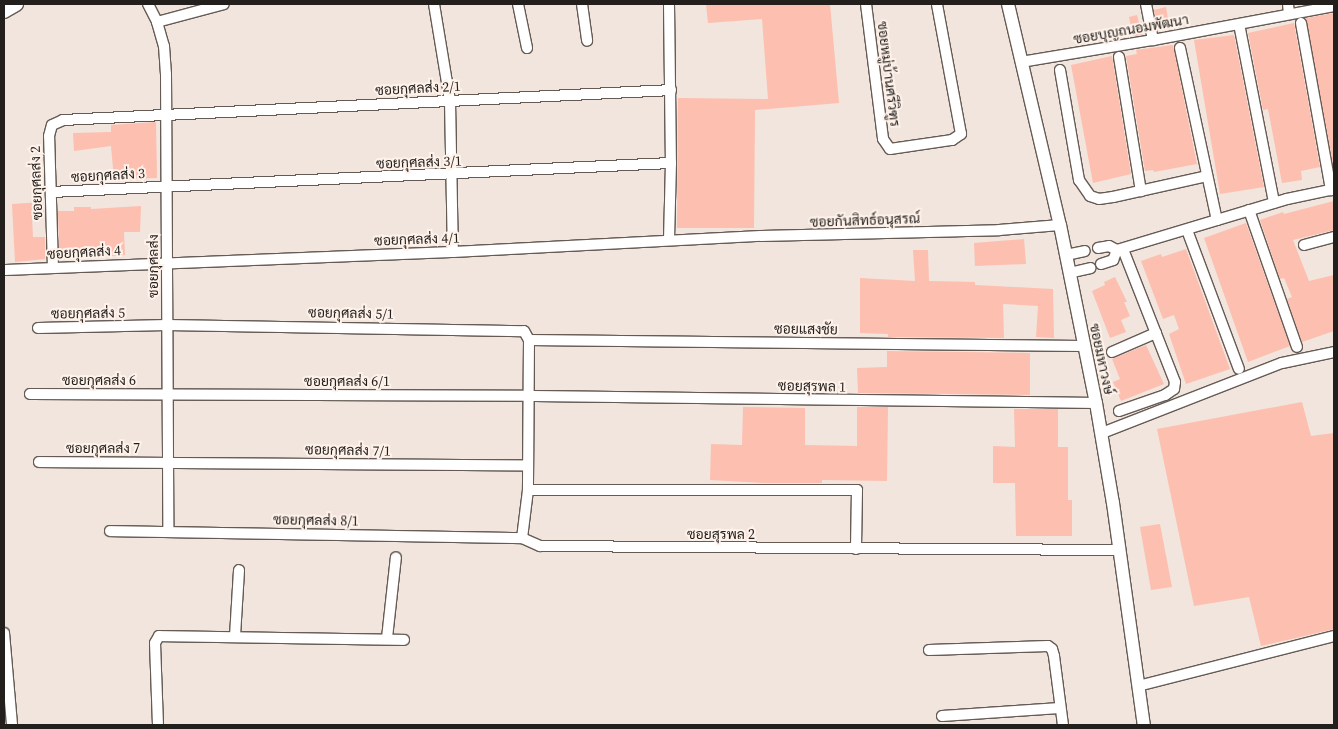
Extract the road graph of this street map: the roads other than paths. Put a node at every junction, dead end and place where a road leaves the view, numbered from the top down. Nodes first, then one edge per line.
1 (16, 4) edge
2 (148, 4) edge
3 (224, 4) edge
4 (434, 4) edge
5 (518, 4) edge
6 (582, 4) edge
7 (669, 4) edge
8 (866, 4) edge
9 (937, 4) edge
10 (1008, 4) edge
11 (1146, 4) edge
12 (1334, 6) edge
13 (1288, 9) edge
14 (4, 11) edge
15 (157, 22) junction
16 (1301, 23) dead end
17 (1240, 29) dead end
18 (1153, 40) junction
19 (587, 41) dead end
20 (527, 48) dead end
21 (1180, 48) dead end
22 (1119, 57) dead end
23 (1021, 62) junction
24 (1060, 70) dead end
25 (671, 90) junction
26 (450, 100) junction
27 (167, 115) junction
28 (671, 164) junction
29 (452, 174) junction
30 (1207, 176) junction
31 (167, 186) junction
32 (1333, 189) edge
33 (1141, 191) junction
34 (51, 192) junction
35 (1274, 203) junction
36 (1250, 210) junction
37 (1217, 220) junction
38 (1060, 225) junction
39 (1187, 230) junction
40 (1334, 237) edge
41 (670, 240) junction
42 (1304, 245) dead end
43 (1098, 248) dead end
44 (1120, 249) junction
45 (1085, 251) dead end
46 (453, 252) junction
47 (1066, 256) junction
48 (166, 262) junction
49 (1101, 264) dead end
50 (53, 268) junction
51 (1090, 268) dead end
52 (4, 270) edge
53 (1069, 273) junction
54 (168, 325) junction
55 (38, 328) dead end
56 (1156, 333) junction
57 (529, 340) junction
58 (1083, 346) junction
59 (1297, 348) dead end
60 (1112, 352) dead end
61 (1334, 352) edge
62 (1238, 369) dead end
63 (30, 394) dead end
64 (168, 394) junction
65 (527, 396) junction
66 (1096, 403) junction
67 (1119, 411) dead end
68 (1102, 433) junction
69 (39, 462) dead end
70 (168, 462) junction
71 (528, 465) junction
72 (528, 490) junction
73 (110, 531) dead end
74 (168, 531) junction
75 (522, 538) junction
76 (856, 549) junction
77 (1119, 550) junction
78 (396, 557) dead end
79 (239, 570) dead end
80 (4, 633) edge
81 (235, 636) junction
82 (1334, 636) edge
83 (387, 638) junction
84 (404, 640) dead end
85 (929, 650) dead end
86 (1138, 686) junction
87 (1060, 708) junction
88 (942, 716) dead end
89 (12, 725) edge
90 (158, 725) edge
91 (1062, 725) edge
92 (1144, 725) edge

1 - 14 main road
2 - 15 street, ซอยกุศลส่ง
3 - 15 street
4 - 26 street
5 - 20 street
6 - 19 street
7 - 25 street
8 - 9 street, ซอยหมู่บ้านศรีวิฑูร
10 - 23 street, ซอยมหาวงษ์
11 - 18 street
12 - 13 street, ซอยบุญถนอมพัฒนา
13 - 18 street, ซอยบุญถนอมพัฒนา
15 - 27 street, ซอยกุศลส่ง
16 - 32 street
17 - 35 street
18 - 23 street, ซอยบุญถนอมพัฒนา
21 - 30 street
22 - 33 street
23 - 38 street, ซอยมหาวงษ์
24 - 33 street
25 - 26 street, ซอยกุศลส่ง 2/1
25 - 28 street
26 - 27 street, ซอยกุศลส่ง 2/1
26 - 29 street
27 - 31 street, ซอยกุศลส่ง
27 - 34 street, ซอยกุศลส่ง 2
28 - 29 street, ซอยกุศลส่ง 3/1
28 - 41 street
29 - 31 street, ซอยกุศลส่ง 3/1
29 - 46 street
30 - 33 street
30 - 37 street
31 - 34 street, ซอยกุศลส่ง 3
31 - 48 street, ซอยกุศลส่ง
32 - 35 street
34 - 50 street, ซอยกุศลส่ง 2
35 - 36 street
36 - 37 street
36 - 59 street
37 - 39 street
38 - 41 street, ซอยกันสิทธ์อนุสรณ์
38 - 47 street, ซอยมหาวงษ์
39 - 44 street
39 - 62 street
40 - 42 street
41 - 46 street, ซอยกุศลส่ง 4/1
43 - 44 street
44 - 49 street
44 - 56 street
45 - 47 street
46 - 48 street, ซอยกุศลส่ง 4/1
47 - 53 street, ซอยมหาวงษ์
48 - 50 street, ซอยกุศลส่ง 4
48 - 54 street, ซอยกุศลส่ง
50 - 52 street, ซอยกุศลส่ง 4
51 - 53 street
53 - 58 street, ซอยมหาวงษ์
54 - 55 street, ซอยกุศลส่ง 5
54 - 57 street, ซอยกุศลส่ง 5/1
54 - 64 street, ซอยกุศลส่ง
56 - 60 street
56 - 67 street
57 - 58 street, ซอยแสงชัย
57 - 65 street
58 - 66 street, ซอยมหาวงษ์
61 - 68 street
63 - 64 street, ซอยกุศลส่ง 6
64 - 65 street, ซอยกุศลส่ง 6/1
64 - 70 street, ซอยกุศลส่ง
65 - 66 street, ซอยสุรพล 1
65 - 71 street
66 - 68 street, ซอยมหาวงษ์
68 - 77 street, ซอยมหาวงษ์
69 - 70 street, ซอยกุศลส่ง 7
70 - 71 street, ซอยกุศลส่ง 7/1
70 - 74 street, ซอยกุศลส่ง
71 - 72 street
72 - 75 street
72 - 76 street
73 - 74 street, ซอยกุศลส่ง 8/1
74 - 75 street, ซอยกุศลส่ง 8/1
75 - 76 street, ซอยสุรพล 2
76 - 77 street, ซอยสุรพล 2
77 - 86 street, ซอยมหาวงษ์
78 - 83 street
79 - 81 street
80 - 89 street
81 - 83 street
81 - 90 street
82 - 86 street
83 - 84 street
85 - 87 street
86 - 92 street, ซอยมหาวงษ์
87 - 88 street
87 - 91 street

